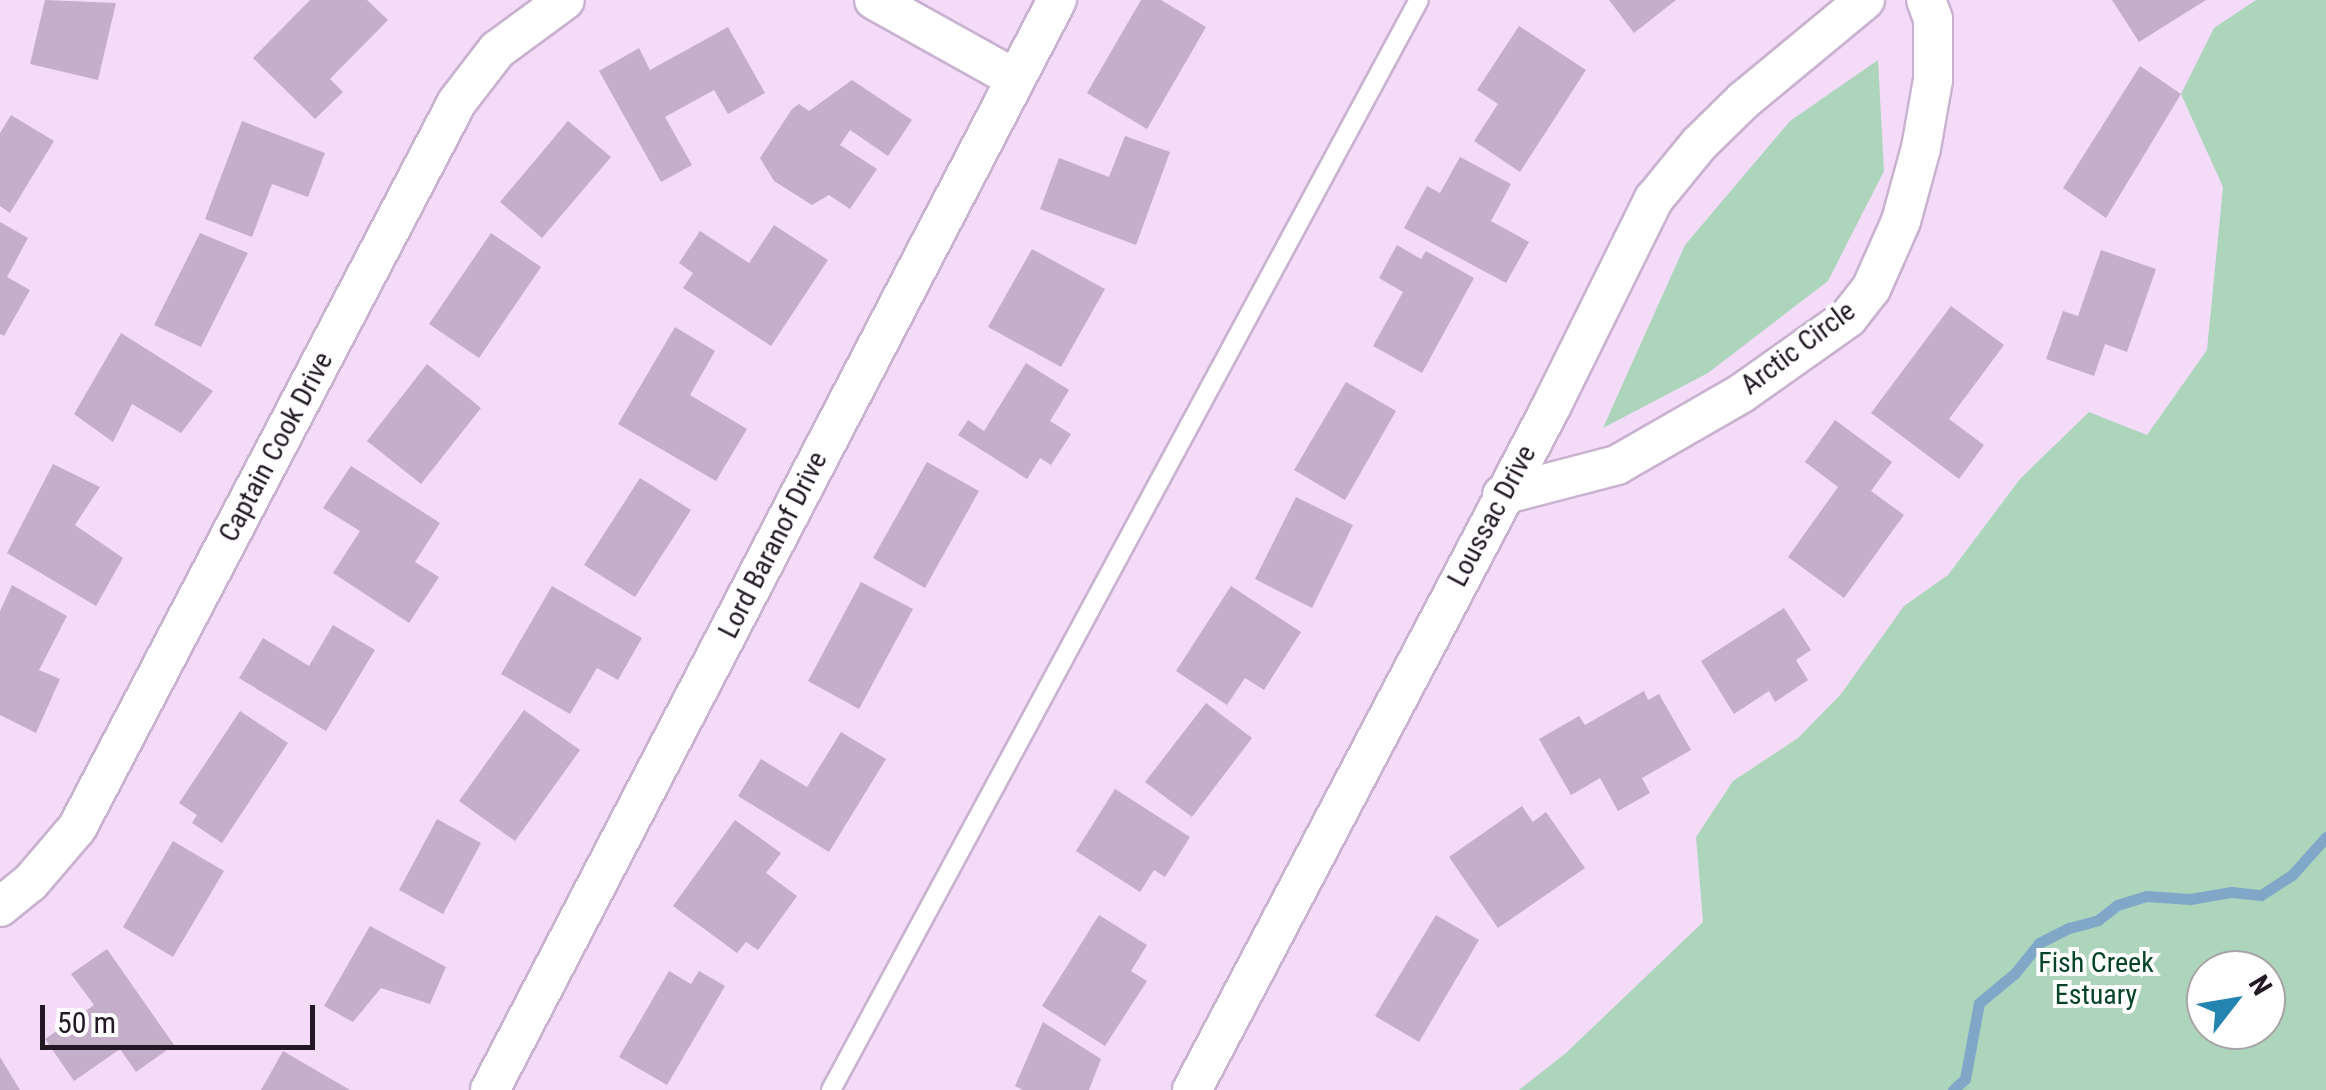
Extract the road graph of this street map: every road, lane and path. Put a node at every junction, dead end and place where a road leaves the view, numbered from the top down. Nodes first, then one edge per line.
1 (565, 0) edge
2 (874, 0) edge
3 (1057, 0) edge
4 (1419, 0) edge
5 (1866, 0) edge
6 (1926, 0) edge
7 (1014, 78) junction
8 (1502, 494) junction
9 (0, 907) edge
10 (490, 1090) edge
11 (832, 1090) edge
12 (1192, 1090) edge

1 - 9 street, Captain Cook Drive
2 - 7 street
3 - 7 street, Lord Baranof Drive
4 - 11 lane
5 - 8 street, Loussac Drive
6 - 8 street, Arctic Circle
7 - 10 street, Lord Baranof Drive
8 - 12 street, Loussac Drive

